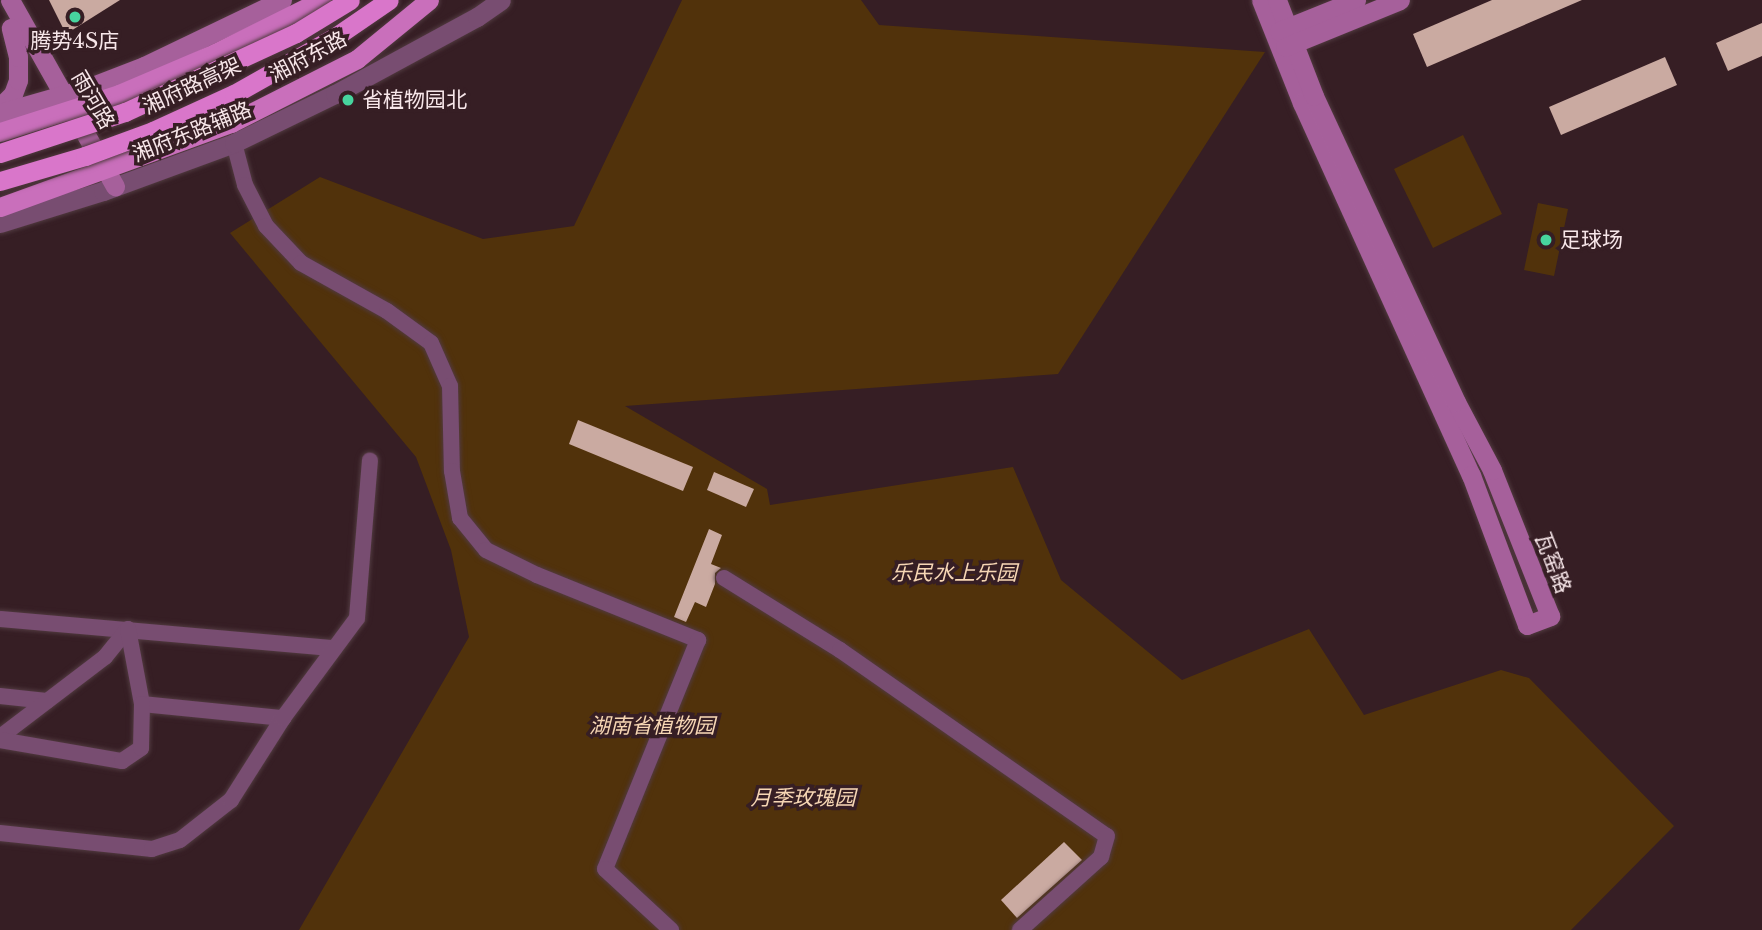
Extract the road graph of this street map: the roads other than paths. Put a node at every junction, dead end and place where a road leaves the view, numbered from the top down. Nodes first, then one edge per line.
1 (10, 0) edge
2 (282, 0) edge
3 (322, 0) edge
4 (350, 0) edge
5 (389, 0) edge
6 (429, 0) edge
7 (501, 0) edge
8 (1261, 0) edge
9 (1277, 0) edge
10 (1356, 0) edge
11 (1400, 0) edge
12 (0, 9) edge
13 (10, 28) junction
14 (1284, 38) junction
15 (53, 76) junction
16 (93, 86) junction
17 (62, 105) junction
18 (0, 107) edge
19 (0, 113) edge
20 (0, 132) edge
21 (234, 143) junction
22 (0, 153) edge
23 (99, 171) junction
24 (0, 181) edge
25 (109, 189) junction
26 (0, 207) edge
27 (0, 223) edge
28 (370, 461) dead end
29 (724, 578) dead end
30 (0, 619) edge
31 (128, 629) junction
32 (332, 648) junction
33 (0, 696) edge
34 (47, 701) junction
35 (142, 705) junction
36 (283, 718) junction
37 (0, 739) edge
38 (0, 833) edge
39 (671, 930) edge
40 (1020, 930) edge

1 - 15 main road, 雨河路
2 - 16 main road
3 - 17 main road, 湘府东路
4 - 22 highway, 湘府路高架, bridge
5 - 24 highway, 湘府路高架, bridge
6 - 23 main road, 湘府东路
7 - 21 street, 湘府东路辅路
8 - 14 main road, 瓦窑路
9 - 14 main road, 瓦窑路
10 - 14 main road
11 - 14 main road
12 - 13 main road, 雨河路
13 - 17 main road, 雨河路
13 - 18 main road
14 - 14 main road, 瓦窑路
15 - 16 main road
15 - 17 main road, 雨河路
16 - 17 main road
17 - 19 main road
17 - 20 main road, 湘府东路
17 - 23 main road, 雨河路
21 - 25 street, 湘府东路辅路
21 - 39 street
23 - 25 main road, 雨河路
23 - 26 main road, 湘府东路
25 - 27 street, 湘府东路辅路
28 - 32 street
29 - 40 street
30 - 31 street
31 - 32 street
31 - 34 street
31 - 35 street
32 - 36 street
33 - 34 street
34 - 37 street
35 - 36 street
35 - 37 street
36 - 38 street

